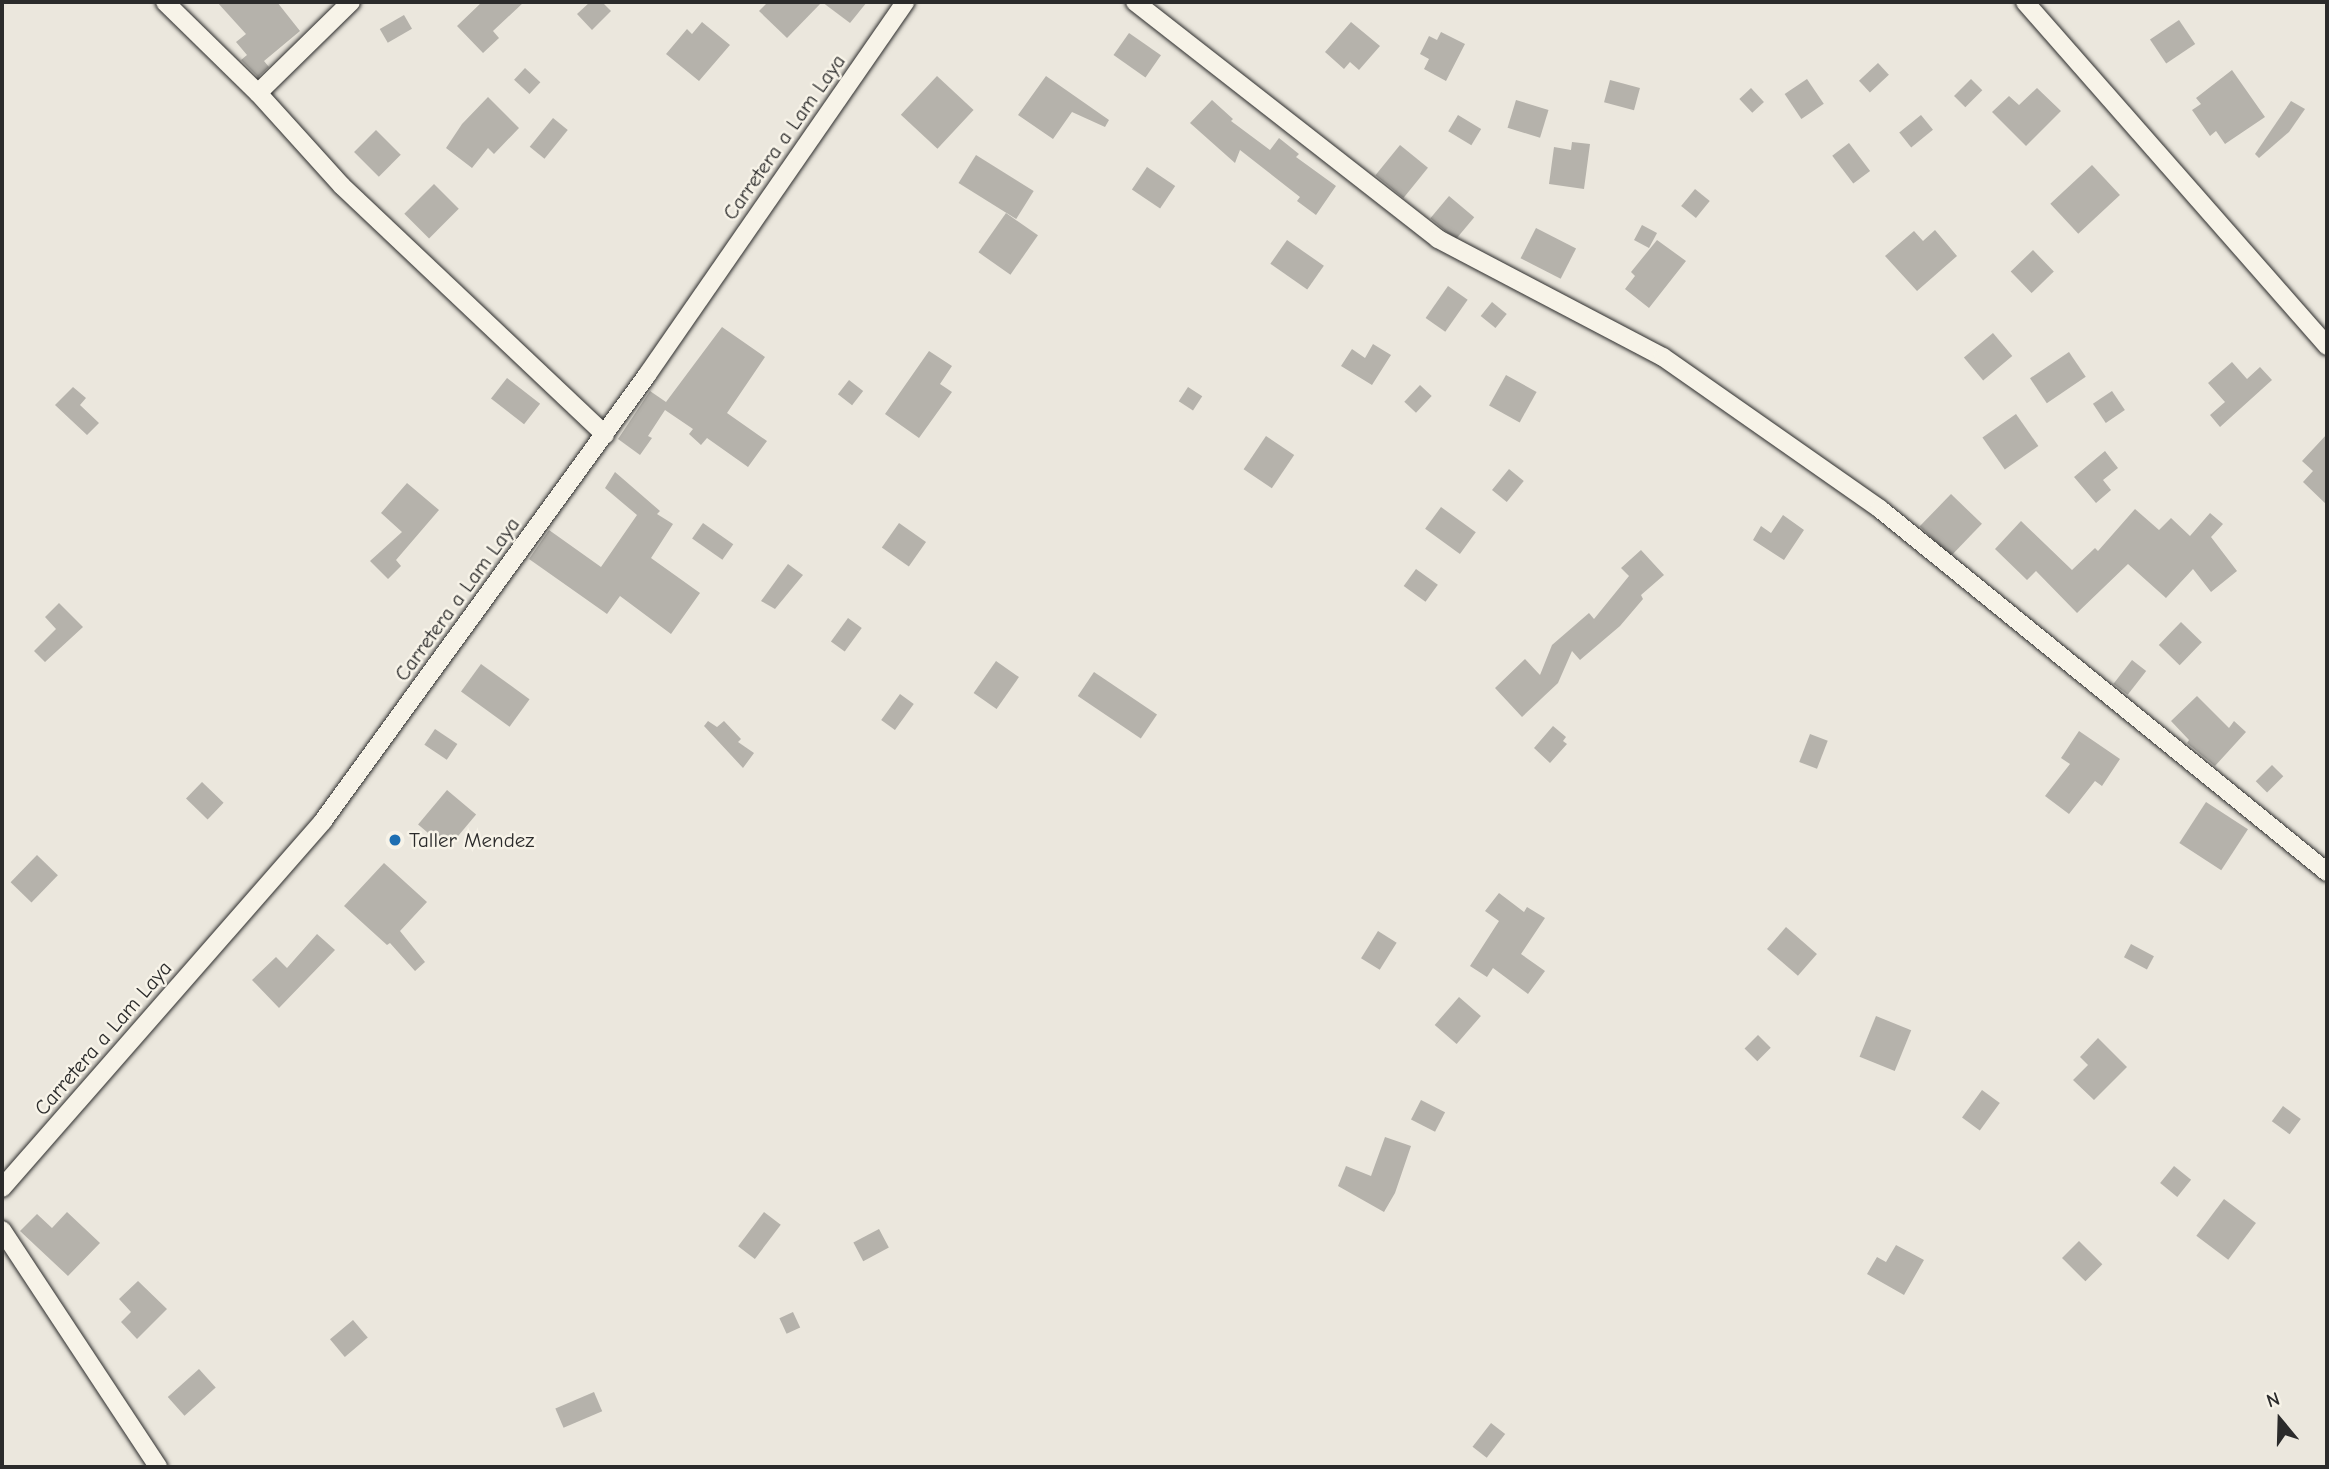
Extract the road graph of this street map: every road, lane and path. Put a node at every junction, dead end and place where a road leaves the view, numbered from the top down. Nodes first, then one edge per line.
1 (165, 2) edge
2 (351, 2) edge
3 (905, 2) edge
4 (1135, 2) edge
5 (2025, 2) edge
6 (258, 93) junction
7 (2327, 346) edge
8 (605, 435) junction
9 (2327, 872) edge
10 (2, 1188) edge
11 (2, 1230) edge
12 (158, 1467) edge

1 - 6 street
2 - 6 street
3 - 8 street, Carretera a Lam Laya
4 - 9 street
5 - 7 street
6 - 8 street
8 - 10 street, Carretera a Lam Laya
11 - 12 street

